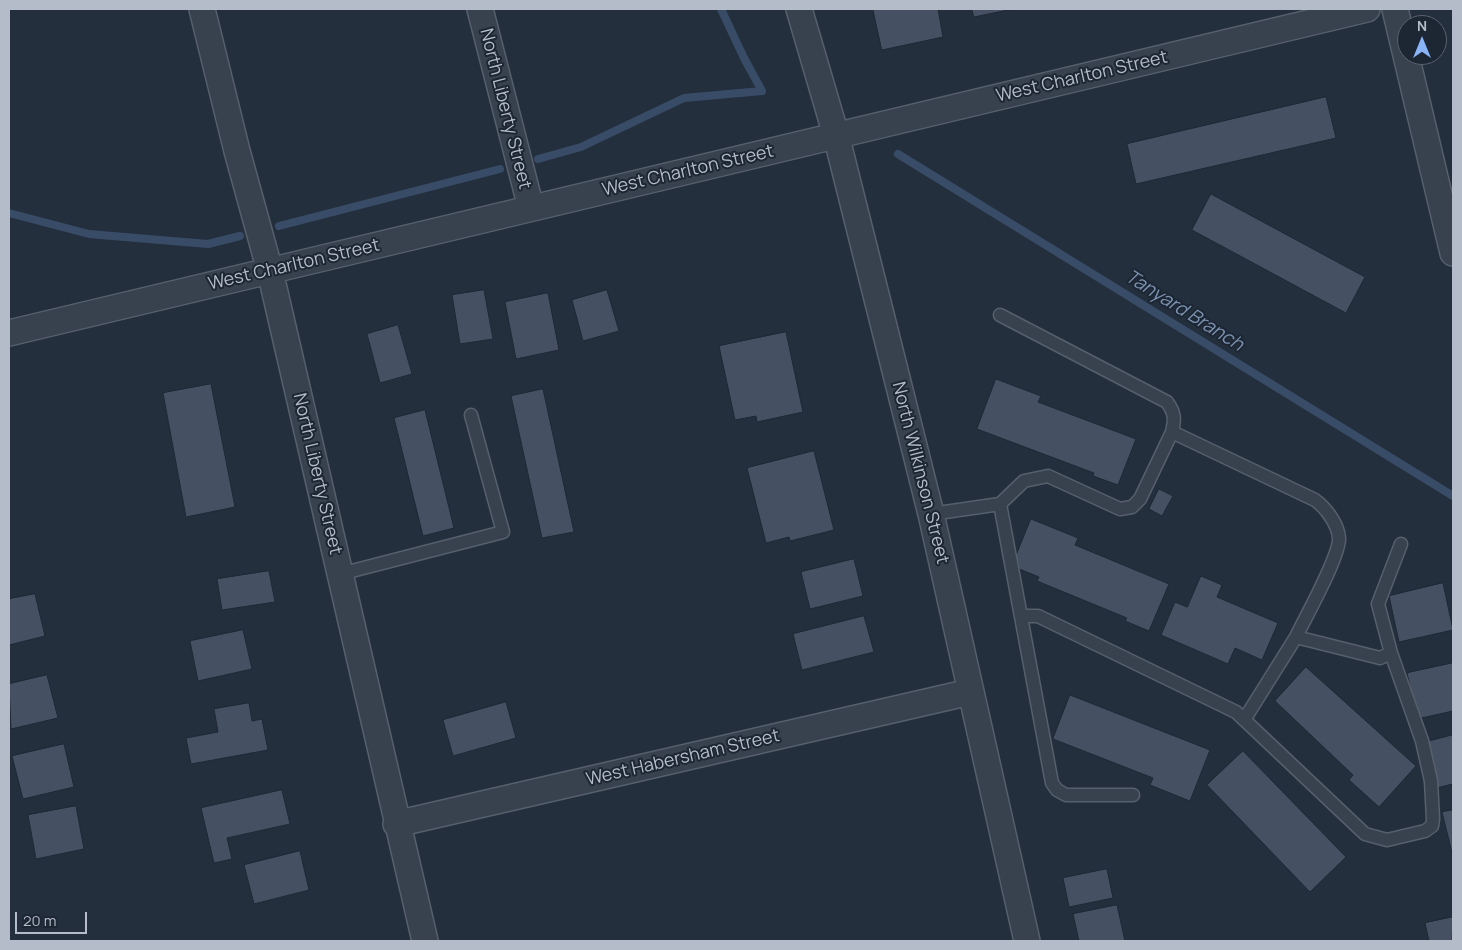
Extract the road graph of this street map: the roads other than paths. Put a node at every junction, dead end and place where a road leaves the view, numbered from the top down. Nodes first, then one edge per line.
1 (202, 9) edge
2 (480, 9) edge
3 (799, 9) edge
4 (1367, 9) edge
5 (1395, 9) edge
6 (836, 135) junction
7 (530, 208) junction
8 (1453, 253) edge
9 (270, 271) junction
10 (1000, 315) dead end
11 (9, 333) edge
12 (471, 415) dead end
13 (1172, 432) junction
14 (1000, 504) junction
15 (931, 514) junction
16 (1401, 544) dead end
17 (340, 574) junction
18 (1021, 616) junction
19 (1296, 637) junction
20 (1391, 653) junction
21 (970, 692) junction
22 (1244, 720) junction
23 (1132, 795) dead end
24 (396, 824) junction
25 (425, 941) edge
26 (1027, 941) edge

1 - 9 street, North Liberty Street
2 - 7 street, North Liberty Street
3 - 6 street, North Wilkinson Street
4 - 6 street, West Charlton Street
5 - 8 street
6 - 7 street, West Charlton Street
6 - 15 street, North Wilkinson Street
7 - 9 street, West Charlton Street
9 - 11 street, West Charlton Street
9 - 17 street, North Liberty Street
10 - 13 lane
12 - 17 lane
13 - 14 lane
13 - 19 lane
14 - 15 lane
14 - 18 lane
15 - 21 street, North Wilkinson Street
16 - 20 lane
17 - 24 street, North Liberty Street
18 - 22 lane
18 - 23 lane
19 - 20 lane
19 - 22 lane
20 - 22 lane
21 - 24 street, West Habersham Street
21 - 26 street, North Wilkinson Street
24 - 25 street, North Liberty Street

